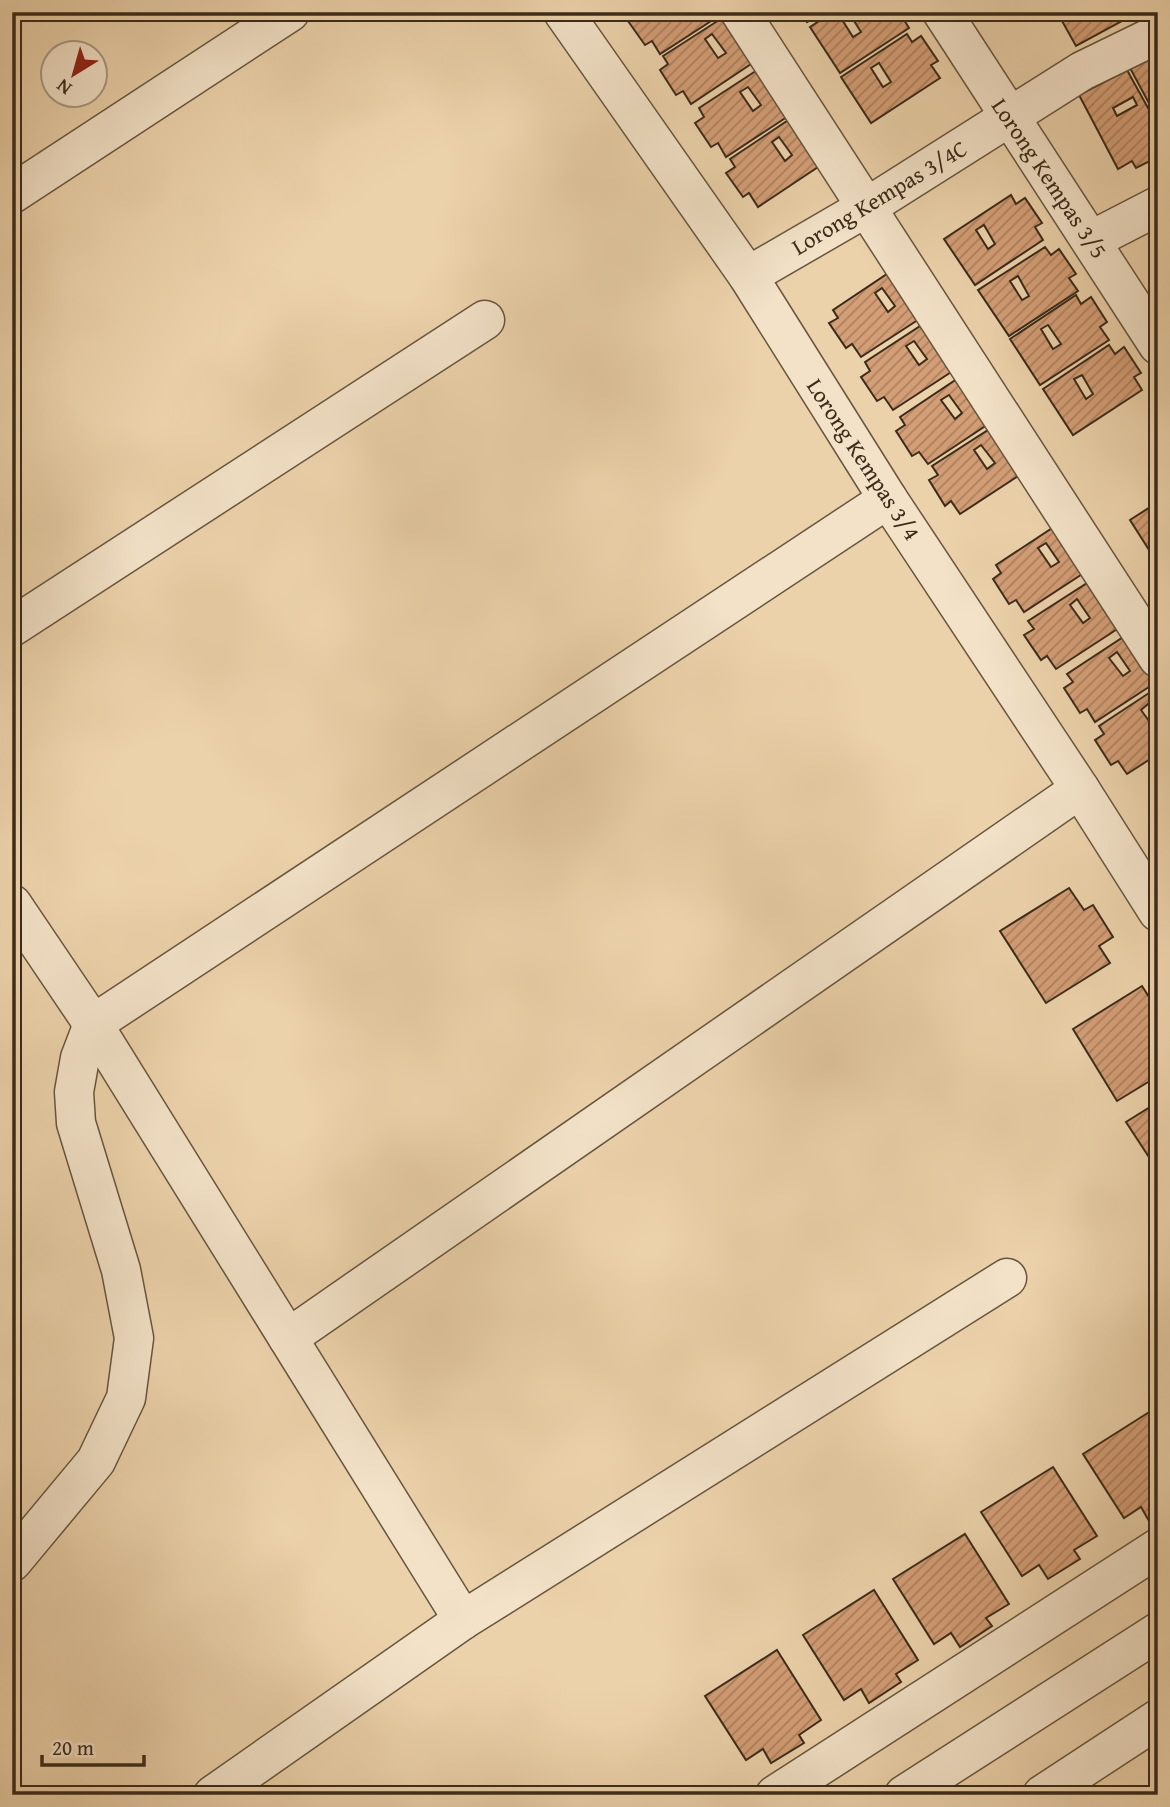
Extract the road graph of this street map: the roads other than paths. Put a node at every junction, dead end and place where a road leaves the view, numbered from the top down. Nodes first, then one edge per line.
1 (290, 12) edge
2 (563, 12) edge
3 (740, 12) edge
4 (942, 12) edge
5 (1158, 34) edge
6 (1009, 117) junction
7 (12, 194) edge
8 (1158, 206) edge
9 (867, 207) junction
10 (1092, 240) junction
11 (748, 276) junction
12 (485, 320) dead end
13 (1158, 345) edge
14 (888, 499) junction
15 (12, 627) edge
16 (1158, 658) edge
17 (1080, 789) junction
18 (1148, 874) edge
19 (12, 904) edge
20 (1158, 912) edge
21 (93, 1024) junction
22 (1007, 1278) dead end
23 (288, 1338) junction
24 (1158, 1548) edge
25 (12, 1562) edge
26 (463, 1620) junction
27 (1158, 1632) edge
28 (1158, 1719) edge
29 (213, 1795) edge
30 (775, 1795) edge
31 (904, 1795) edge
32 (1042, 1795) edge

1 - 7 street
2 - 11 street, Lorong Kempas 3/4
3 - 9 street
4 - 6 street, Lorong Kempas 3/5
5 - 6 street, Lorong Kempas 3/4C
6 - 9 street, Lorong Kempas 3/4C
6 - 10 street, Lorong Kempas 3/5
8 - 10 street
9 - 11 street, Lorong Kempas 3/4C
9 - 16 street
10 - 13 street, Lorong Kempas 3/5
11 - 14 street, Lorong Kempas 3/4
12 - 15 street
14 - 17 street, Lorong Kempas 3/4
14 - 21 street
17 - 18 street, Lorong Kempas 3/4
17 - 23 street
18 - 20 street, Lorong Kempas 3/4
19 - 21 street
21 - 23 street
21 - 25 street
22 - 26 street
23 - 26 street
24 - 30 street
26 - 29 street
27 - 31 street
28 - 32 street

